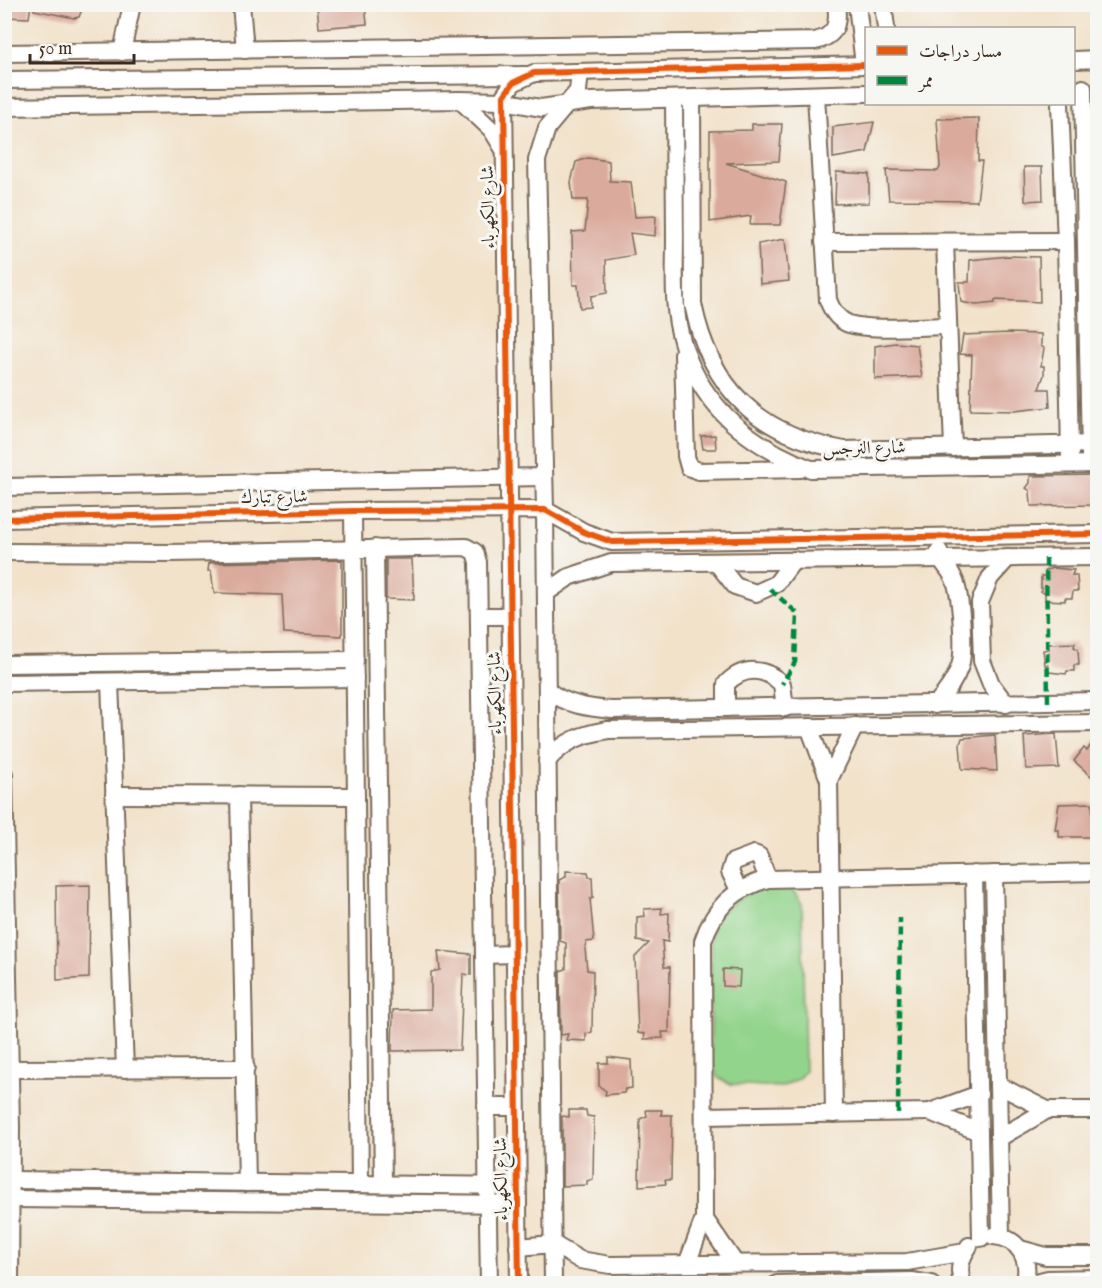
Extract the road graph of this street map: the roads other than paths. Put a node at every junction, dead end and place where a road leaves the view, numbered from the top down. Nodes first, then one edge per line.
1 (132, 4) edge
2 (241, 4) edge
3 (836, 4) edge
4 (857, 4) edge
5 (883, 4) edge
6 (886, 27) edge
7 (722, 42) junction
8 (245, 50) junction
9 (122, 52) junction
10 (4, 53) edge
11 (1098, 59) edge
12 (1075, 60) edge
13 (865, 65) edge
14 (722, 69) junction
15 (580, 72) junction
16 (526, 75) junction
17 (4, 80) edge
18 (1085, 88) edge
19 (865, 93) edge
20 (816, 95) junction
21 (674, 99) junction
22 (692, 99) junction
23 (460, 100) junction
24 (503, 101) junction
25 (1060, 105) edge
26 (567, 106) junction
27 (4, 107) edge
28 (503, 149) junction
29 (1091, 178) edge
30 (1066, 241) junction
31 (825, 242) junction
32 (945, 242) junction
33 (1092, 269) edge
34 (948, 326) junction
35 (682, 342) junction
36 (1070, 445) junction
37 (1094, 445) edge
38 (953, 448) junction
39 (1070, 465) junction
40 (1094, 465) edge
41 (811, 469) junction
42 (508, 477) junction
43 (544, 477) junction
44 (4, 487) edge
45 (508, 510) junction
46 (545, 510) junction
47 (353, 511) junction
48 (4, 519) edge
49 (1098, 534) edge
50 (938, 537) junction
51 (375, 548) junction
52 (353, 549) junction
53 (4, 552) edge
54 (1098, 557) edge
55 (939, 558) junction
56 (1008, 558) junction
57 (794, 560) junction
58 (716, 562) junction
59 (546, 593) junction
60 (479, 616) junction
61 (510, 616) junction
62 (355, 660) junction
63 (50, 663) junction
64 (4, 664) edge
65 (355, 678) junction
66 (50, 682) junction
67 (110, 682) junction
68 (4, 683) edge
69 (547, 690) junction
70 (1098, 701) edge
71 (1006, 704) junction
72 (935, 705) junction
73 (726, 708) junction
74 (785, 708) junction
75 (1098, 723) edge
76 (855, 726) junction
77 (809, 727) junction
78 (547, 761) junction
79 (4, 774) edge
80 (829, 780) junction
81 (114, 795) junction
82 (239, 795) junction
83 (356, 796) junction
84 (1098, 872) edge
85 (974, 874) junction
86 (994, 874) junction
87 (831, 878) junction
88 (768, 879) junction
89 (739, 890) junction
90 (514, 954) junction
91 (484, 955) junction
92 (380, 964) junction
93 (358, 965) junction
94 (246, 1068) junction
95 (125, 1069) junction
96 (10, 1070) junction
97 (998, 1085) junction
98 (979, 1094) junction
99 (486, 1107) junction
100 (516, 1107) junction
101 (1047, 1110) junction
102 (1098, 1110) edge
103 (930, 1112) junction
104 (834, 1114) junction
105 (704, 1116) junction
106 (8, 1127) edge
107 (979, 1132) junction
108 (999, 1138) junction
109 (11, 1180) junction
110 (247, 1183) junction
111 (315, 1183) junction
112 (360, 1184) junction
113 (383, 1184) junction
114 (488, 1186) junction
115 (517, 1186) junction
116 (11, 1199) junction
117 (315, 1202) junction
118 (488, 1204) junction
119 (518, 1204) junction
120 (704, 1218) junction
121 (1001, 1237) junction
122 (981, 1238) junction
123 (553, 1244) junction
124 (518, 1246) junction
125 (1020, 1249) junction
126 (965, 1251) junction
127 (1098, 1256) edge
128 (735, 1263) junction
129 (687, 1264) junction
130 (1098, 1278) edge
131 (816, 1283) edge
132 (883, 1283) edge
133 (10, 1284) edge
134 (489, 1284) edge
135 (519, 1284) edge
136 (553, 1284) edge
137 (777, 1284) edge
138 (931, 1284) edge
139 (963, 1284) edge
140 (1026, 1284) edge

1 - 9 street
2 - 8 street
3 - 7 street
4 - 13 street
5 - 6 street
7 - 8 street
7 - 14 street
8 - 9 street
9 - 10 street
11 - 12 street
13 - 14 street
14 - 15 street
15 - 16 street
15 - 26 street
16 - 17 street
16 - 24 street
18 - 29 street
19 - 20 street
20 - 22 street
20 - 31 street
21 - 22 street
21 - 26 street
21 - 35 street, شارع النرجس
22 - 38 street, شارع النرجس
23 - 24 street
23 - 27 street
23 - 28 street
24 - 26 street
24 - 28 street, شارع الكهرباء
25 - 30 street
26 - 43 street
28 - 42 street, شارع الكهرباء
29 - 33 street
30 - 32 street
30 - 36 street
31 - 32 street
31 - 34 street
32 - 34 street
33 - 37 street
34 - 38 street
35 - 41 street, شارع النرجس
35 - 41 street
36 - 37 street, شارع النرجس
36 - 38 street, شارع النرجس
36 - 39 street
37 - 40 street
39 - 40 street, شارع النرجس
39 - 41 street, شارع النرجس
42 - 43 street, شارع تبارك
42 - 44 street, شارع تبارك
42 - 45 street, شارع الكهرباء
43 - 46 street
45 - 46 street, شارع تبارك
45 - 47 street, شارع تبارك
45 - 61 street, شارع الكهرباء
46 - 50 street
46 - 59 street
47 - 48 street, شارع تبارك
47 - 52 street
49 - 50 street
50 - 55 street
51 - 52 street
51 - 60 street
51 - 92 street
52 - 53 street
52 - 62 street
54 - 56 street
55 - 56 street
55 - 57 street
55 - 72 street
56 - 71 street
57 - 58 street
57 - 58 street
58 - 59 street
59 - 69 street
60 - 61 street
60 - 91 street
61 - 90 street, شارع الكهرباء
62 - 63 street
62 - 65 street
63 - 64 street
63 - 66 street
65 - 67 street
65 - 83 street
66 - 67 street
66 - 68 street
67 - 81 street
69 - 73 street
69 - 78 street
70 - 71 street
71 - 72 street
72 - 74 street
73 - 74 street
73 - 74 street
75 - 76 street
76 - 77 street
76 - 80 street
77 - 78 street
77 - 80 street
78 - 123 street
79 - 96 street
80 - 87 street
81 - 82 street
81 - 95 street
82 - 83 street
82 - 94 street
83 - 93 street
84 - 86 street
85 - 86 street
85 - 87 street
85 - 98 street
86 - 97 street
87 - 88 street
87 - 104 street
88 - 89 street
88 - 89 street
89 - 105 street
90 - 91 street
90 - 100 street, شارع الكهرباء
91 - 99 street
92 - 93 street
92 - 113 street
93 - 112 street
94 - 95 street
94 - 110 street
95 - 96 street
96 - 106 street
97 - 101 street
97 - 108 street
98 - 103 street
98 - 107 street
99 - 100 street
99 - 114 street
100 - 115 street, شارع الكهرباء
101 - 102 street
101 - 108 street
103 - 104 street
103 - 107 street
104 - 105 street
105 - 120 street
106 - 109 street
107 - 122 street
108 - 121 street
109 - 110 street
109 - 116 street
110 - 111 street
111 - 112 street
111 - 117 street
112 - 113 street
113 - 114 street
114 - 115 street
114 - 118 street
115 - 119 street, شارع الكهرباء
116 - 117 street
116 - 133 street
117 - 118 street
118 - 119 street
118 - 134 street
119 - 124 street, شارع الكهرباء
120 - 128 street
120 - 129 street
121 - 122 street
121 - 125 street
122 - 126 street
123 - 124 street
123 - 129 street
123 - 136 street
124 - 135 street, شارع الكهرباء
125 - 127 street
125 - 140 street
126 - 128 street
126 - 139 street
128 - 129 street
130 - 140 street
131 - 132 street
131 - 137 street
132 - 138 street

